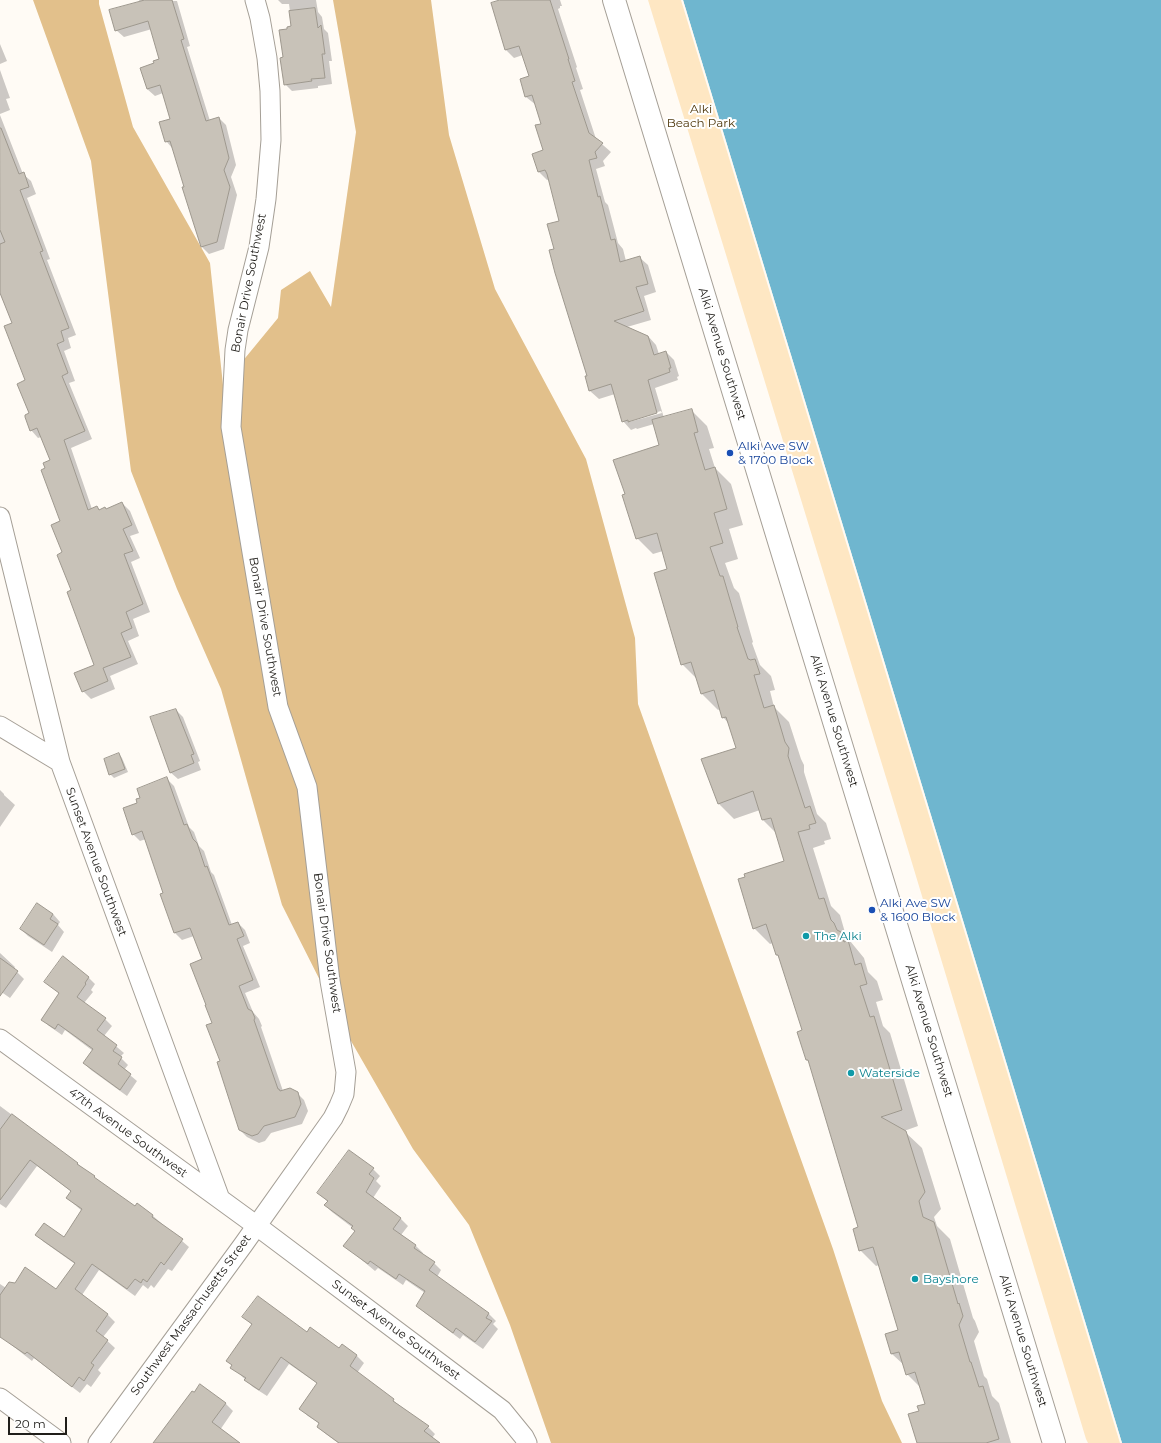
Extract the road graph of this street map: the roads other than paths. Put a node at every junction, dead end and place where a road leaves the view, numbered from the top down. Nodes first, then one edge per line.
1 (255, 0) edge
2 (614, 0) edge
3 (0, 517) edge
4 (0, 726) edge
5 (60, 762) junction
6 (0, 1039) edge
7 (220, 1199) junction
8 (257, 1226) junction
9 (0, 1398) edge
10 (61, 1443) edge
11 (98, 1443) edge
12 (527, 1443) edge
13 (1054, 1443) edge

1 - 8 street, Bonair Drive Southwest
2 - 13 main road, Alki Avenue Southwest
3 - 5 street, Sunset Avenue Southwest
4 - 5 street
5 - 7 street, Sunset Avenue Southwest
6 - 7 street, 47th Avenue Southwest
7 - 8 street, 47th Avenue Southwest
8 - 11 street, Southwest Massachusetts Street
8 - 12 street, Sunset Avenue Southwest
9 - 10 street

